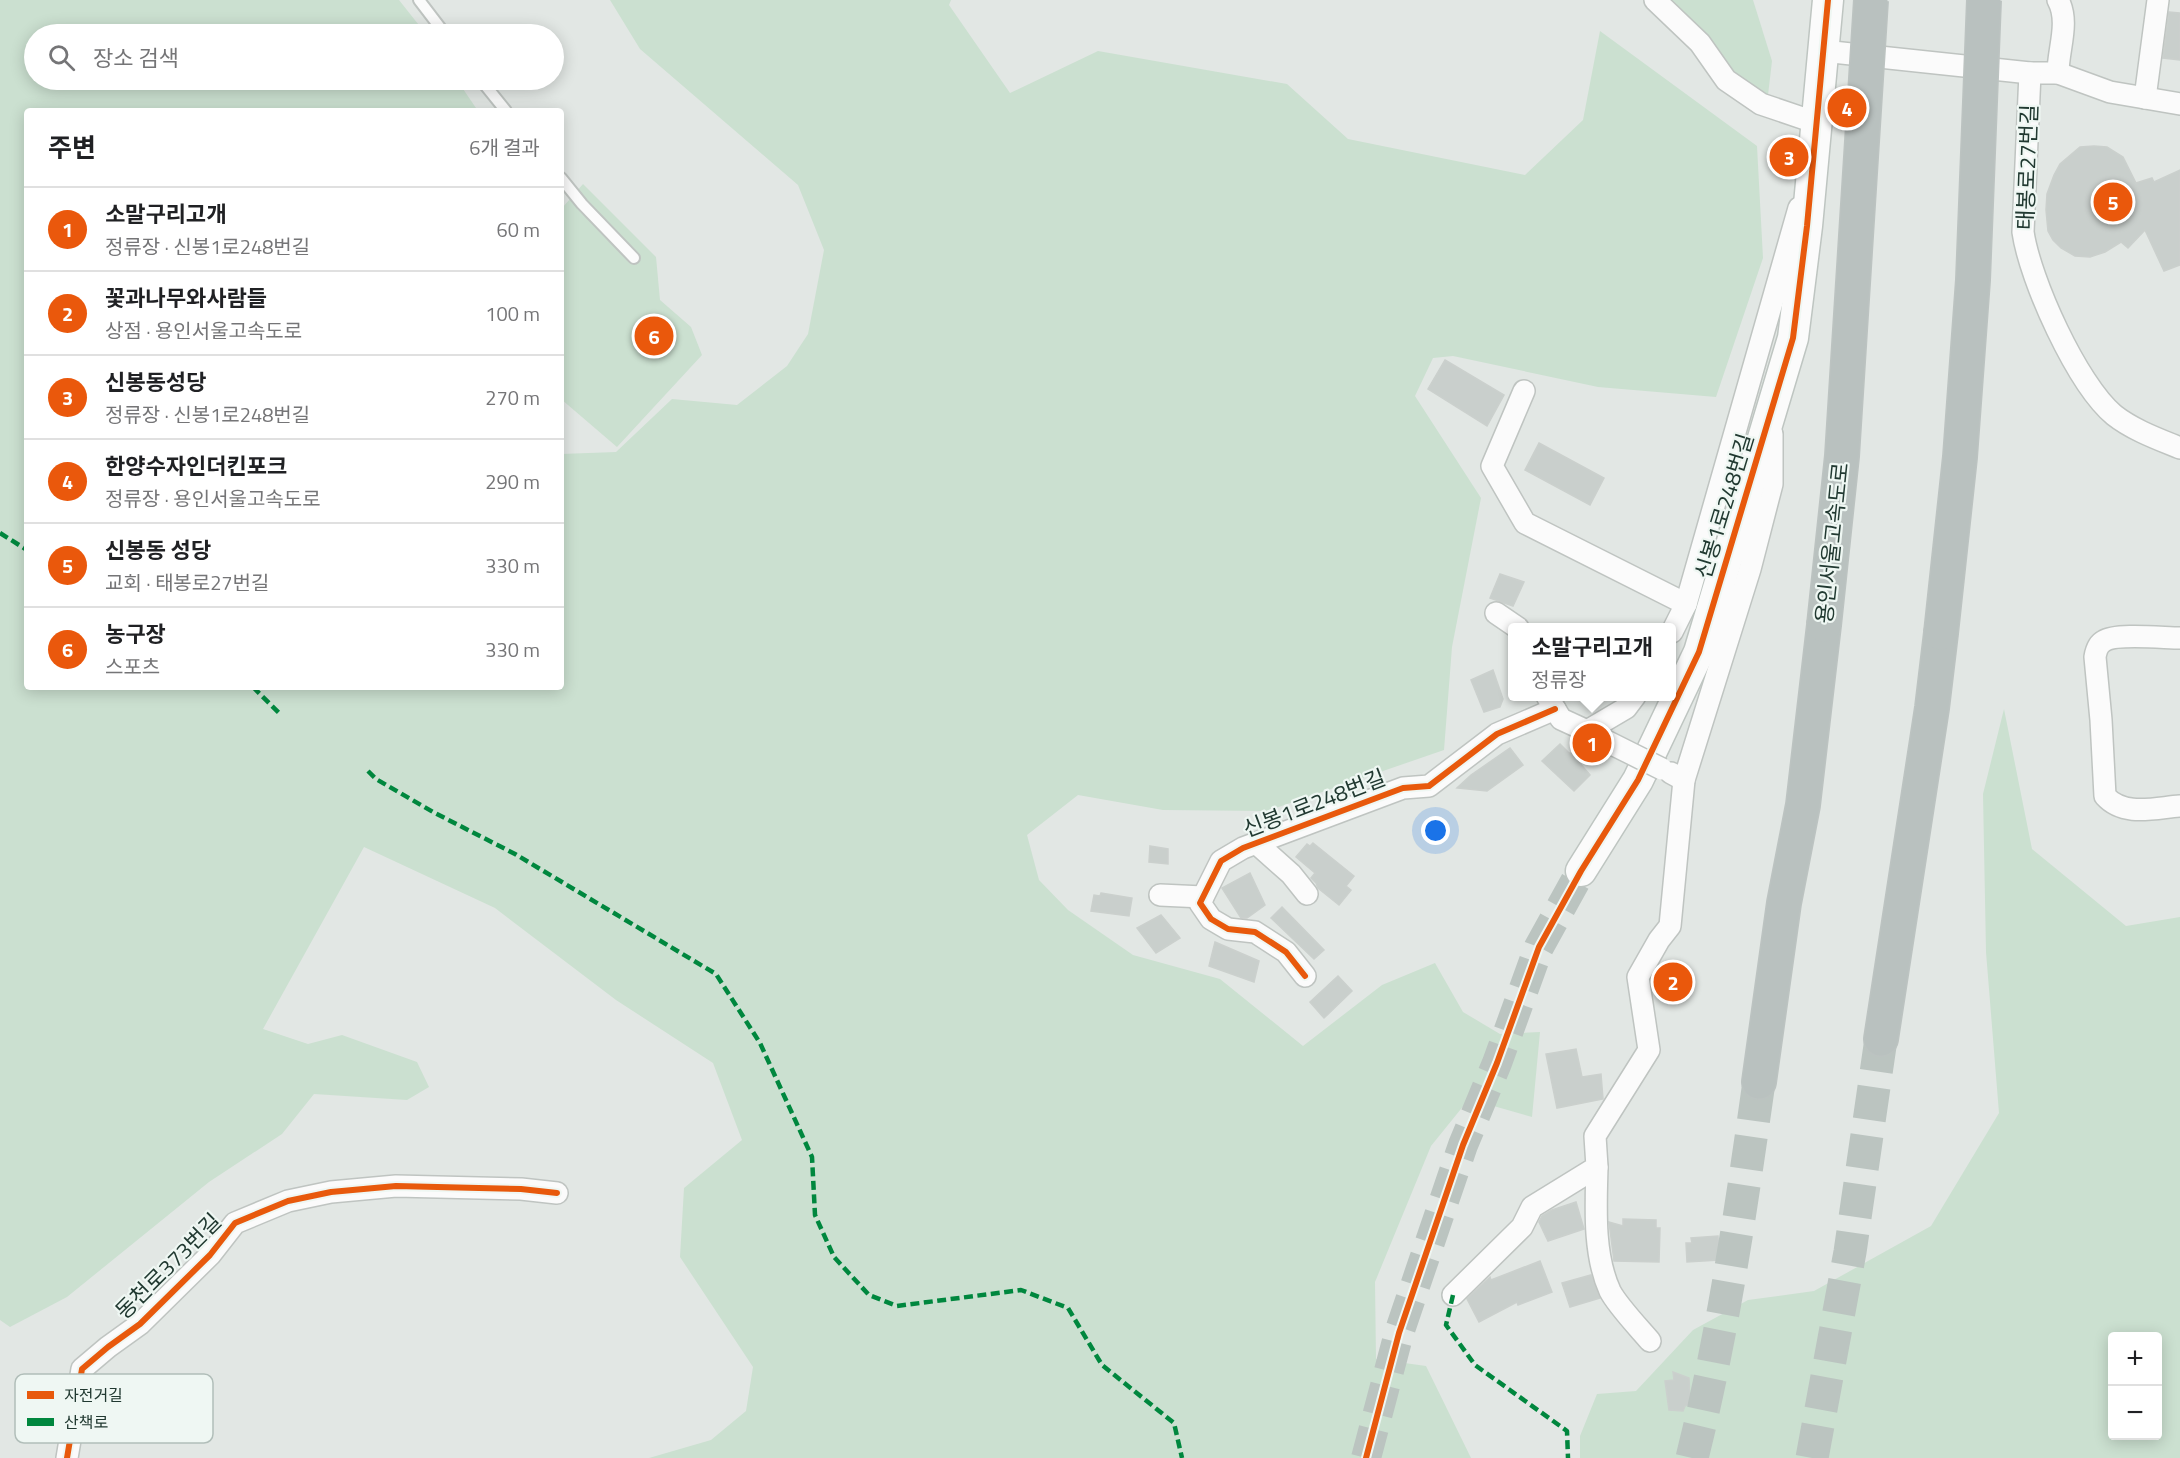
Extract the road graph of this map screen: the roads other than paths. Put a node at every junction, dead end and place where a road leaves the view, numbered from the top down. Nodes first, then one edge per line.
1 (419, 0) edge
2 (1655, 0) edge
3 (1827, 0) edge
4 (1871, 0) edge
5 (1984, 0) edge
6 (2058, 0) edge
7 (2158, 0) edge
8 (437, 24) edge
9 (1823, 51) junction
10 (2030, 73) junction
11 (2058, 73) junction
12 (489, 90) edge
13 (2145, 98) junction
14 (2180, 104) edge
15 (504, 108) edge
16 (1817, 123) junction
17 (1814, 152) junction
18 (564, 182) edge
19 (634, 258) dead end
20 (1524, 391) dead end
21 (1771, 410) junction
22 (2180, 448) edge
23 (1686, 604) junction
24 (1496, 613) dead end
25 (1512, 623) edge
26 (1676, 623) edge
27 (2180, 639) edge
28 (1676, 700) edge
29 (1631, 701) edge
30 (1676, 701) edge
31 (1551, 703) edge
32 (1587, 731) junction
33 (1684, 780) junction
34 (2180, 806) edge
35 (1256, 843) junction
36 (1581, 871) tunnel mouth
37 (1307, 894) dead end
38 (1160, 895) dead end
39 (1202, 900) junction
40 (1305, 976) dead end
41 (1881, 1039) tunnel mouth
42 (1759, 1082) tunnel mouth
43 (1597, 1167) junction
44 (557, 1193) dead end
45 (1453, 1295) dead end
46 (1650, 1341) dead end
47 (81, 1374) edge
48 (70, 1443) edge
49 (67, 1458) edge

1 - 8 lane
2 - 16 street
3 - 9 street
4 - 42 highway, 용인서울고속도로, bridge
5 - 41 highway, bridge
6 - 11 street
7 - 13 street
9 - 10 street, 태봉로27번길
9 - 16 street
10 - 11 street, 태봉로27번길
10 - 22 street, 태봉로27번길
11 - 13 street, 태봉로27번길
12 - 15 lane
13 - 14 street, 태봉로27번길
16 - 17 street, 신봉1로248번길
17 - 21 street, 신봉1로248번길
17 - 23 street
18 - 19 lane
20 - 23 street
21 - 28 street, 신봉1로248번길
21 - 33 street
23 - 26 street
24 - 25 street
27 - 34 street
29 - 32 street
30 - 36 street, 신봉1로248번길
31 - 32 street, 신봉1로248번길
31 - 35 street, 신봉1로248번길
32 - 33 street, 신봉1로248번길, bridge
33 - 43 street
35 - 37 street
35 - 39 street, 신봉1로248번길
38 - 39 street
39 - 40 street
43 - 45 street
43 - 46 street
44 - 47 street, 동천로373번길
48 - 49 street, 동천로373번길

